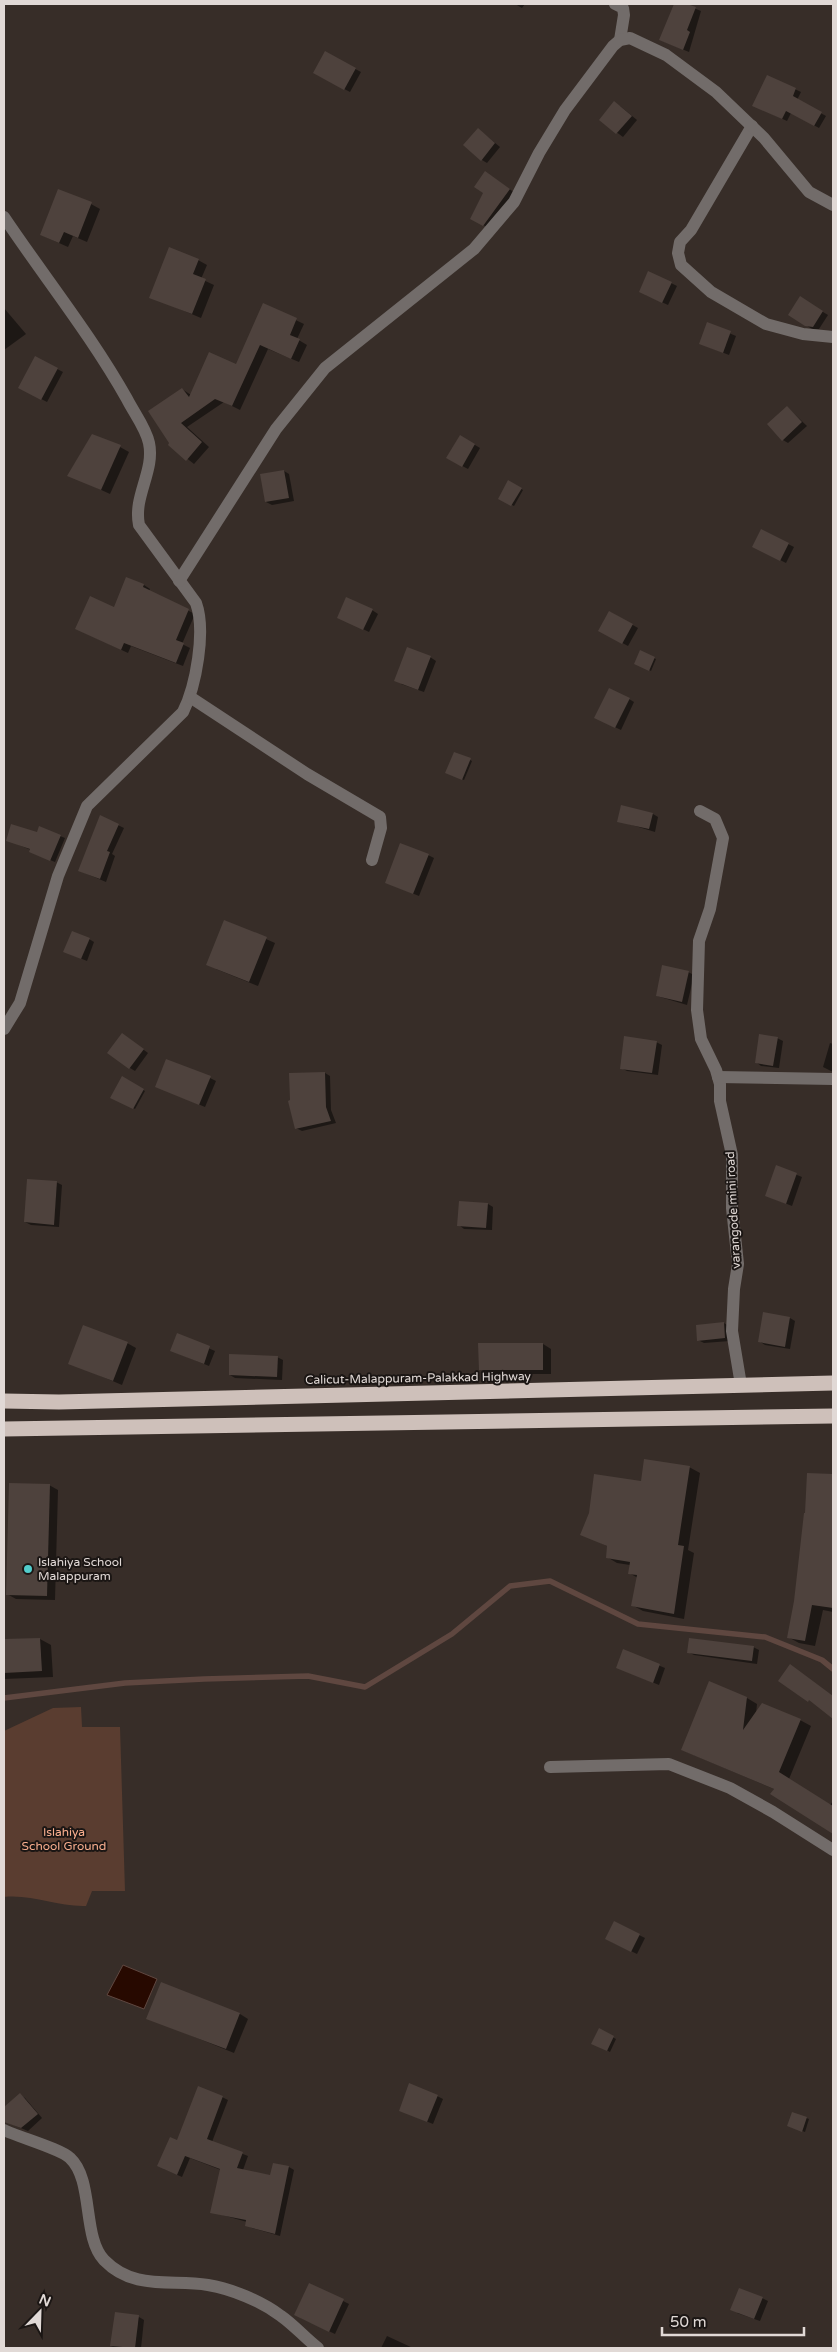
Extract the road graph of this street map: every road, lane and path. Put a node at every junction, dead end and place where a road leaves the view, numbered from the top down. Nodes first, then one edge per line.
1 (621, 5) edge
2 (620, 40) junction
3 (752, 126) junction
4 (833, 205) edge
5 (4, 218) edge
6 (833, 337) edge
7 (179, 581) junction
8 (190, 697) junction
9 (700, 811) dead end
10 (372, 860) dead end
11 (4, 1029) edge
12 (718, 1077) junction
13 (833, 1079) edge
14 (833, 1383) edge
15 (741, 1385) junction
16 (4, 1401) edge
17 (833, 1416) edge
18 (4, 1429) edge
19 (550, 1767) dead end
20 (833, 1850) edge
21 (4, 2130) edge
22 (318, 2348) edge

1 - 2 street
2 - 3 street
2 - 7 street
3 - 4 street
3 - 6 street
5 - 7 street
7 - 8 street
8 - 10 street
8 - 11 street
9 - 12 street, varangode mini road
12 - 13 street
12 - 15 street, varangode mini road
14 - 15 highway, Calicut-Malappuram-Palakkad Highway
15 - 16 highway, Calicut-Malappuram-Palakkad Highway
17 - 18 highway
19 - 20 street
21 - 22 street

